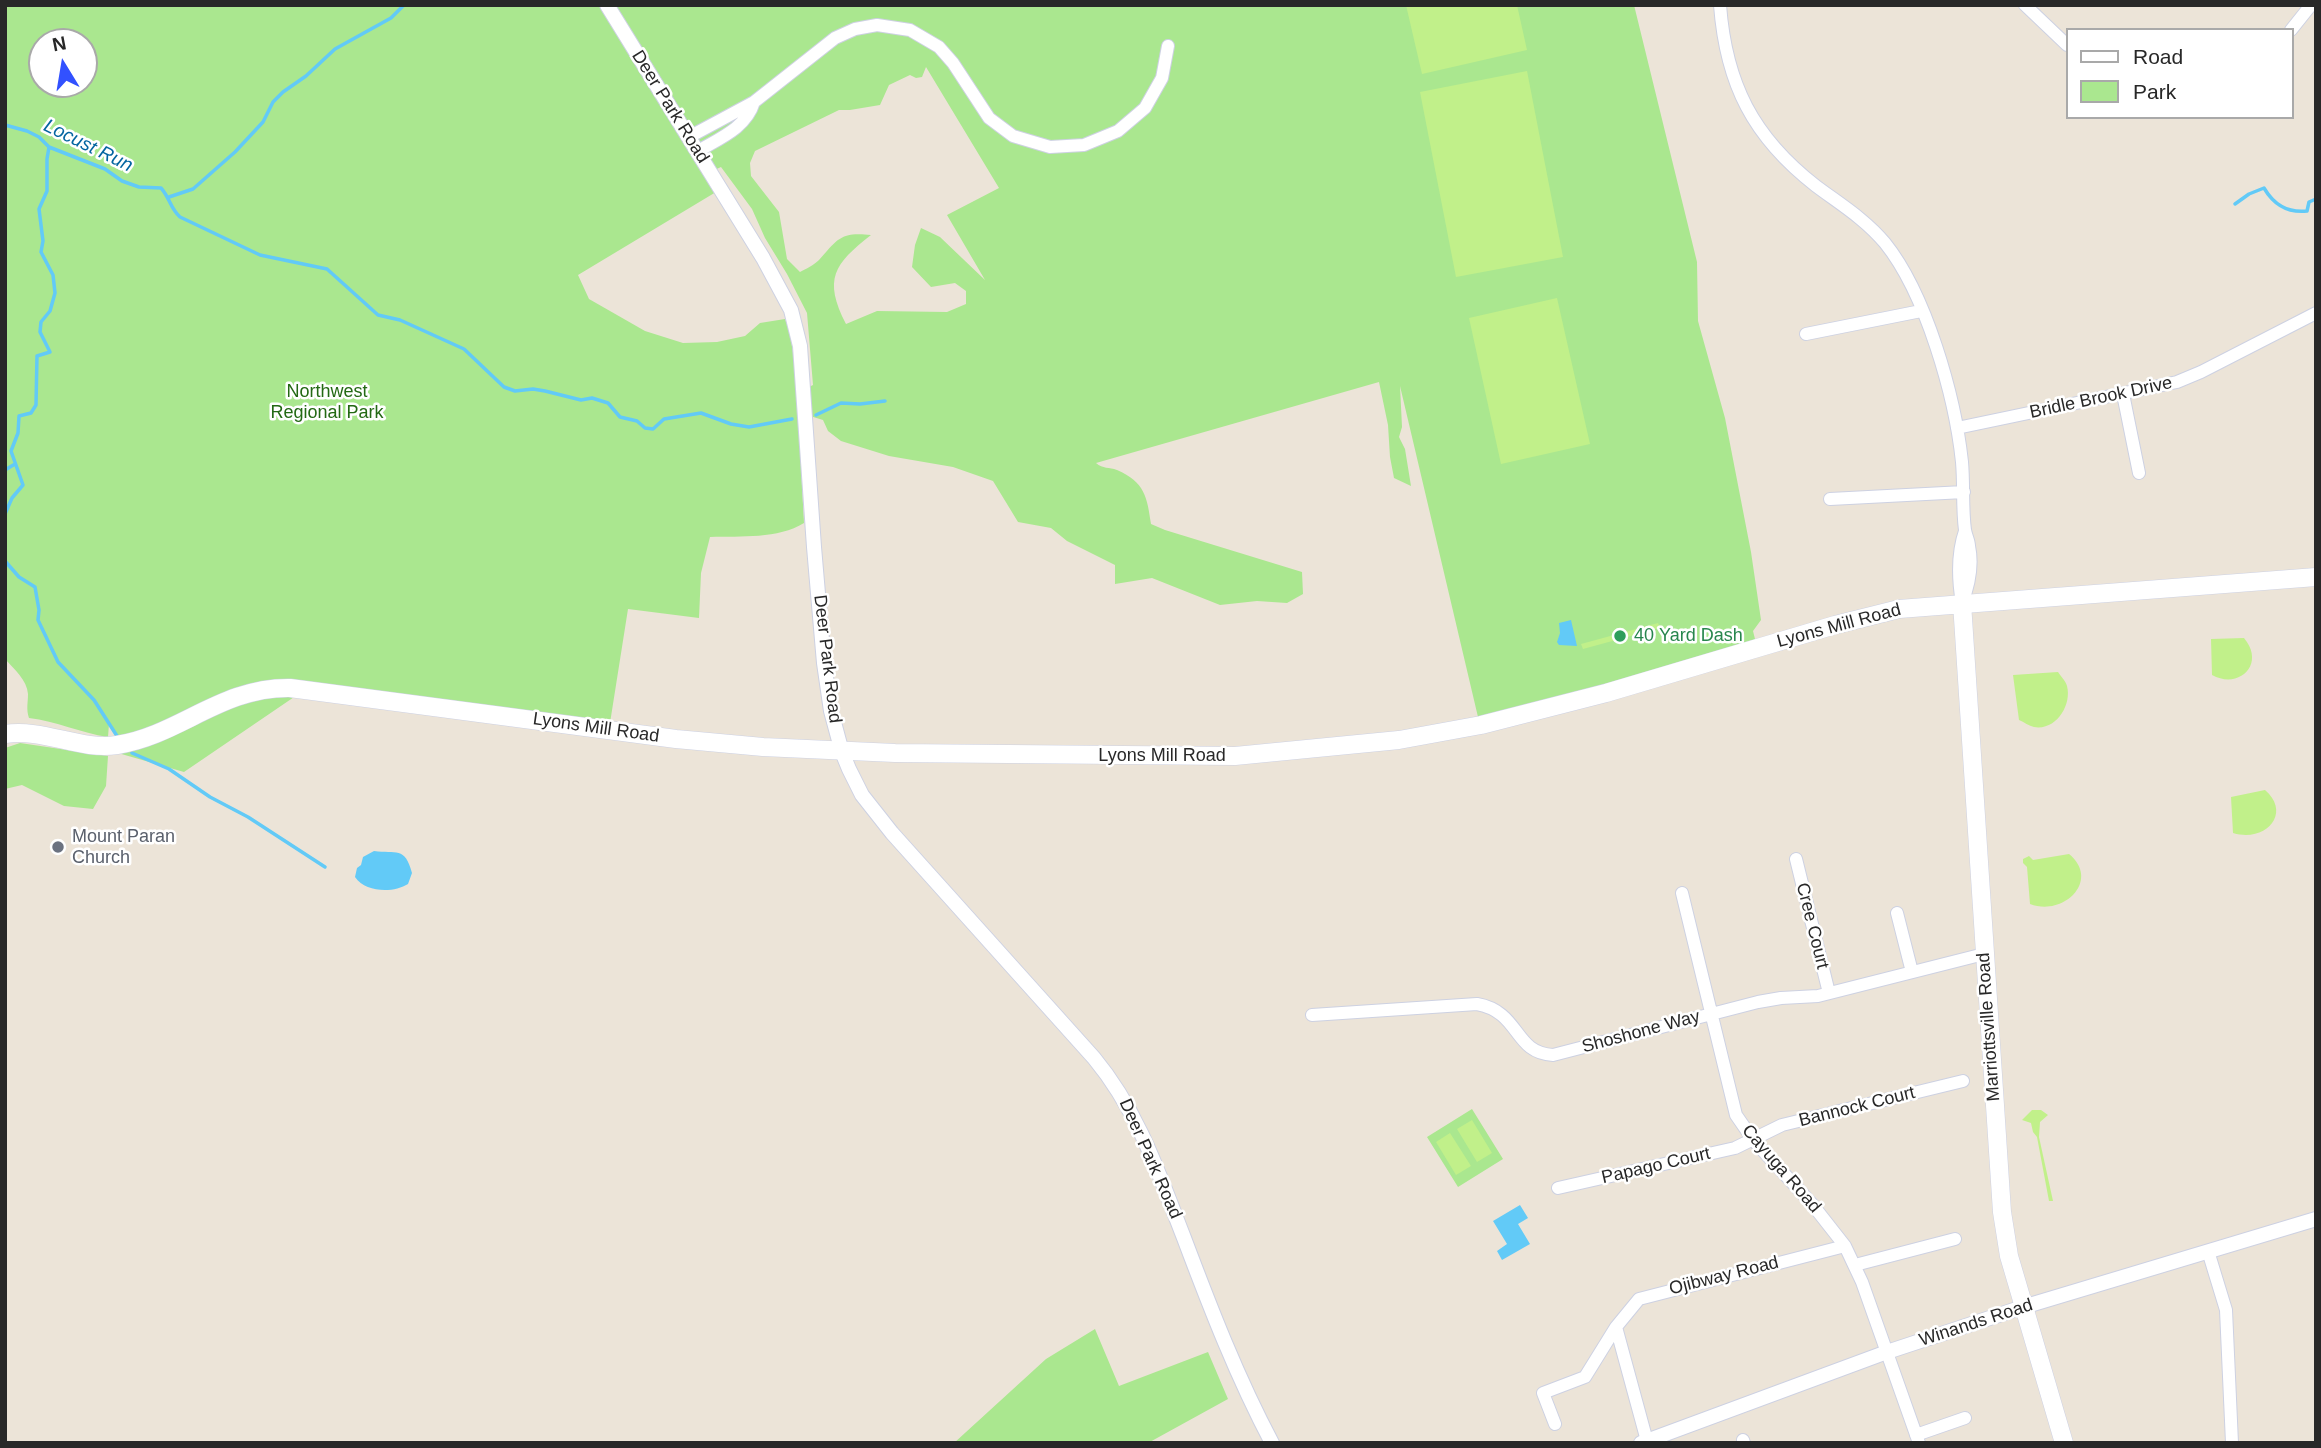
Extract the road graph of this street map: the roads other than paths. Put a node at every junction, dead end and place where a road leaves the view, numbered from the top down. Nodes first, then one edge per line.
1 (607, 5) edge
2 (1720, 5) edge
3 (2025, 5) edge
4 (2311, 5) edge
5 (2293, 28) edge
6 (2066, 44) edge
7 (1168, 46) dead end
8 (754, 102) junction
9 (689, 137) junction
10 (698, 151) junction
11 (1921, 312) junction
12 (2316, 313) edge
13 (1806, 334) dead end
14 (2123, 394) junction
15 (1956, 428) junction
16 (2139, 473) dead end
17 (1964, 492) junction
18 (1830, 499) dead end
19 (2316, 577) edge
20 (1962, 603) junction
21 (5, 734) edge
22 (842, 752) junction
23 (1796, 859) dead end
24 (1682, 893) dead end
25 (1897, 913) dead end
26 (1984, 954) junction
27 (1912, 972) junction
28 (1829, 993) junction
29 (1312, 1014) dead end
30 (1711, 1014) junction
31 (1963, 1081) dead end
32 (1754, 1141) junction
33 (1558, 1188) dead end
34 (2316, 1219) edge
35 (1955, 1239) dead end
36 (1844, 1246) junction
37 (2208, 1251) junction
38 (1855, 1265) junction
39 (2023, 1307) junction
40 (1616, 1327) junction
41 (1887, 1352) junction
42 (1965, 1418) dead end
43 (1555, 1424) dead end
44 (1918, 1439) edge
45 (1644, 1442) edge
46 (1272, 1443) edge
47 (2064, 1443) edge
48 (2232, 1443) edge

1 - 9 street, Deer Park Road
2 - 11 street, Marriottsville Road
3 - 6 street
4 - 5 street
7 - 8 street
8 - 9 street
8 - 10 street
9 - 10 street, Deer Park Road
10 - 22 street, Deer Park Road
11 - 13 street
11 - 15 street, Marriottsville Road
12 - 14 street, Bridle Brook Drive
14 - 15 street, Bridle Brook Drive
14 - 16 street
15 - 17 street, Marriottsville Road
17 - 18 street
17 - 20 street, Marriottsville Road
19 - 20 main road, Lyons Mill Road
20 - 22 main road, Lyons Mill Road
20 - 26 main road, Marriottsville Road
21 - 22 main road, Lyons Mill Road
22 - 46 street, Deer Park Road
23 - 28 street, Cree Court
24 - 30 street, Cayuga Road
25 - 27 street
26 - 27 street, Shoshone Way
26 - 39 main road, Marriottsville Road
27 - 28 street, Shoshone Way
28 - 30 street, Shoshone Way
29 - 30 street, Shoshone Way
30 - 32 street, Cayuga Road
31 - 32 street, Bannock Court
32 - 33 street, Papago Court
32 - 36 street, Cayuga Road
34 - 37 street, Winands Road
35 - 38 street
36 - 38 street, Cayuga Road
36 - 40 street, Ojibway Road
37 - 39 street, Winands Road
37 - 48 street
38 - 41 street, Cayuga Road
39 - 41 street, Winands Road
39 - 47 main road, Marriottsville Road
40 - 43 street, Ojibway Road
40 - 45 street
41 - 44 street, Cayuga Road
41 - 45 street, Winands Road
42 - 44 street

